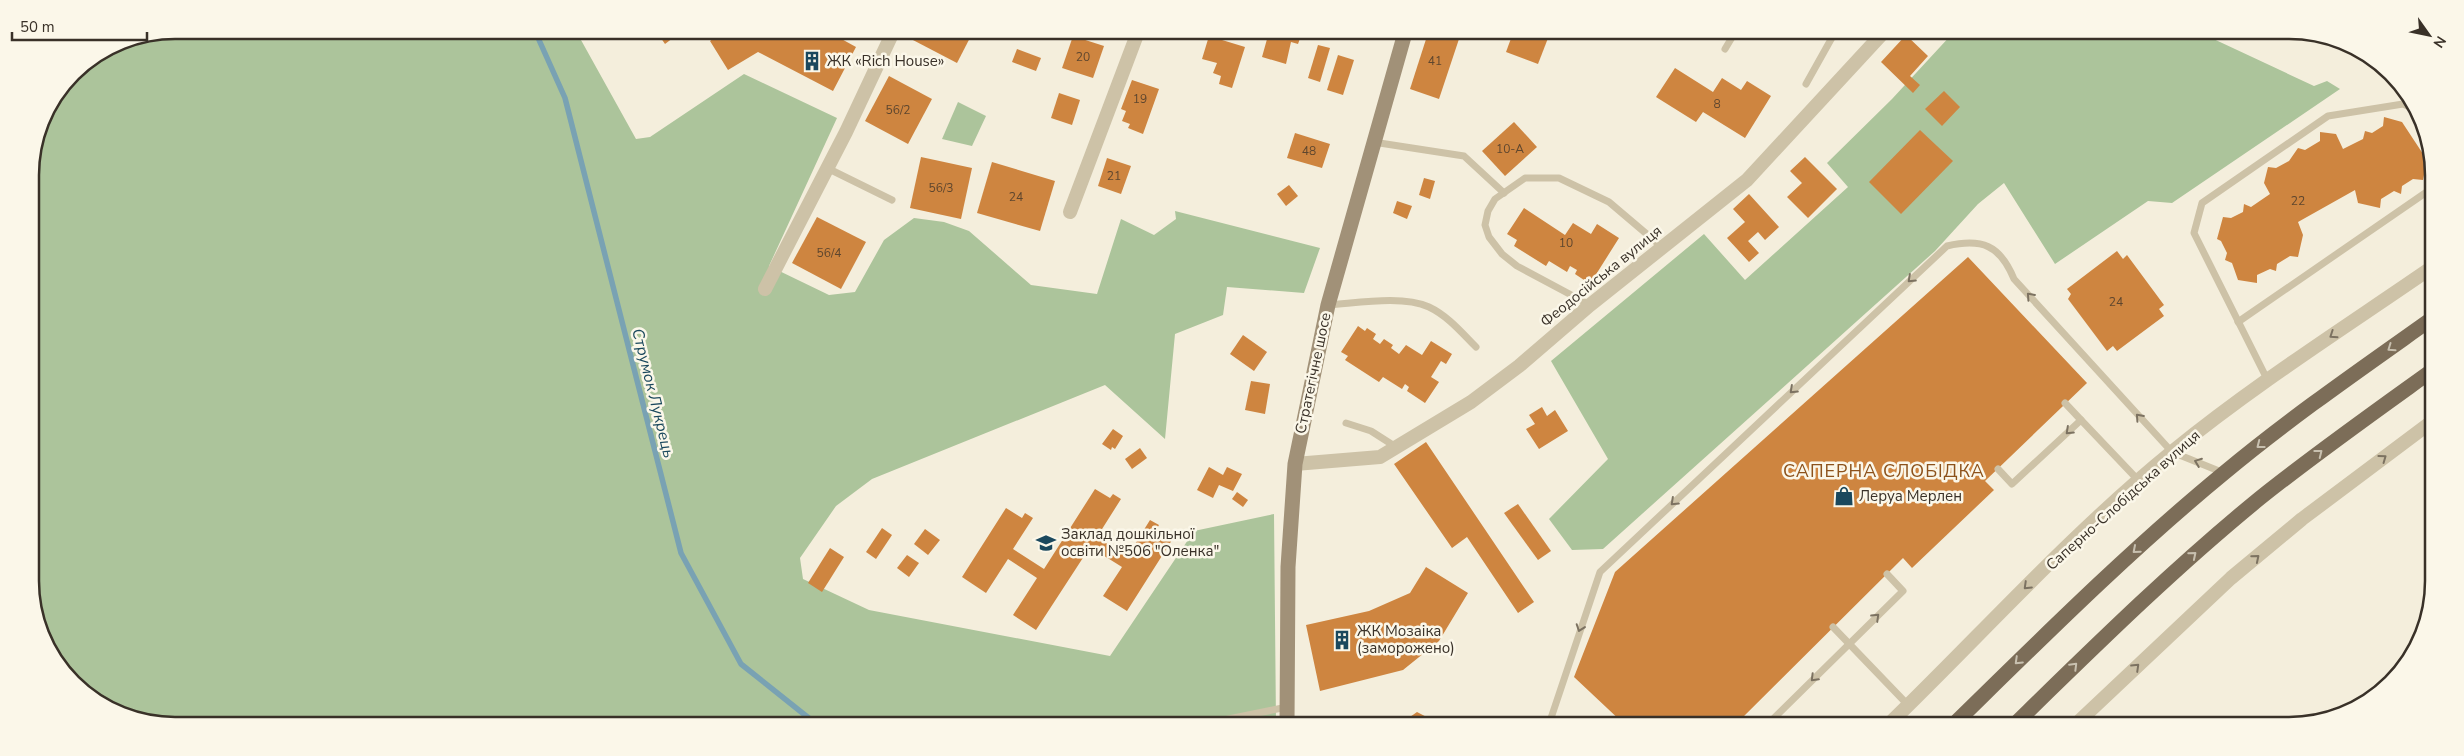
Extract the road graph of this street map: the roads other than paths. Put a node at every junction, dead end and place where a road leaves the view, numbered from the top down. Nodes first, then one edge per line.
1 (890, 39) edge
2 (1135, 39) edge
3 (1403, 39) edge
4 (1731, 39) edge
5 (1831, 39) edge
6 (1877, 39) edge
7 (1725, 49) dead end
8 (1806, 84) dead end
9 (2406, 105) edge
10 (1373, 142) junction
11 (827, 168) junction
12 (1504, 193) junction
13 (2425, 193) edge
14 (892, 200) dead end
15 (1070, 212) dead end
16 (1662, 246) junction
17 (2425, 272) edge
18 (765, 289) dead end
19 (1328, 305) junction
20 (1590, 305) junction
21 (2238, 322) junction
22 (2425, 324) edge
23 (1476, 348) dead end
24 (2425, 376) edge
25 (2267, 380) junction
26 (2066, 403) dead end
27 (2081, 420) junction
28 (1346, 424) dead end
29 (2425, 430) edge
30 (1396, 447) junction
31 (2172, 452) junction
32 (1295, 464) junction
33 (1998, 469) dead end
34 (2224, 473) junction
35 (2139, 481) junction
36 (1887, 574) dead end
37 (1833, 627) dead end
38 (1849, 644) junction
39 (1908, 705) junction
40 (1287, 707) junction
41 (1238, 717) edge
42 (1287, 717) edge
43 (1551, 717) edge
44 (1775, 717) edge
45 (1896, 717) edge
46 (1962, 717) edge
47 (2022, 717) edge
48 (2084, 717) edge

1 - 11 street
2 - 15 street
3 - 10 street, Стратегічне шосе
4 - 7 lane
5 - 8 lane
6 - 16 street, Феодосійська вулиця
9 - 21 lane
10 - 12 lane
10 - 19 street, Стратегічне шосе
11 - 14 lane
11 - 18 street
12 - 16 lane
12 - 20 lane
13 - 21 lane
16 - 20 street, Феодосійська вулиця
17 -> 25 street, Саперно-Слобідська вулиця
19 - 23 lane
19 - 32 street, Стратегічне шосе
20 - 30 street, Феодосійська вулиця
21 - 25 lane
22 -> 34 main road
47 -> 24 main road
25 - 31 street, Саперно-Слобідська вулиця
26 - 27 lane
27 -> 33 lane
27 - 35 lane
28 - 30 lane
48 -> 29 street
30 - 32 street, Феодосійська вулиця
34 -> 31 lane
31 - 35 street, Саперно-Слобідська вулиця
31 -> 43 lane
32 - 40 street, Стратегічне шосе
34 -> 46 main road
35 -> 39 street, Саперно-Слобідська вулиця
38 -> 36 lane
37 - 38 lane
38 - 39 lane
38 -> 44 lane
39 - 45 street, Саперно-Слобідська вулиця
40 - 41 lane
40 - 42 street, Стратегічне шосе

